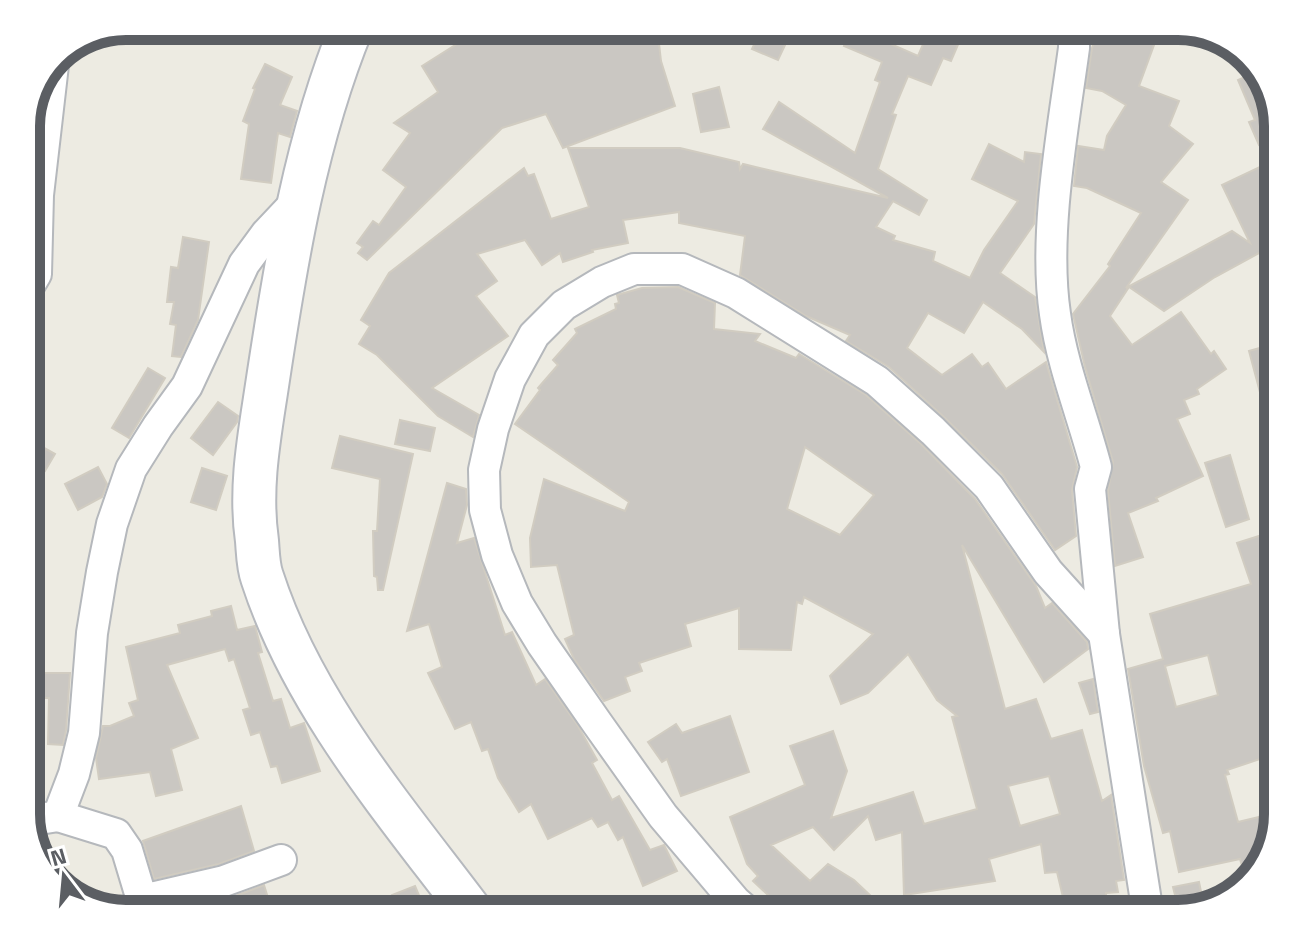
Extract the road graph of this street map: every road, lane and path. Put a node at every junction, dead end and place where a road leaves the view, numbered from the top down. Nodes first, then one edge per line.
1 (347, 40) edge
2 (1072, 40) edge
3 (51, 85) edge
4 (40, 178) edge
5 (300, 198) junction
6 (1104, 634) junction
7 (58, 816) junction
8 (40, 819) edge
9 (281, 860) dead end
10 (462, 900) edge
11 (734, 900) edge
12 (1146, 900) edge

1 - 5 street
2 - 6 street
3 - 4 street
5 - 7 street
5 - 10 street
6 - 11 street
6 - 12 street
7 - 8 street
7 - 9 street

